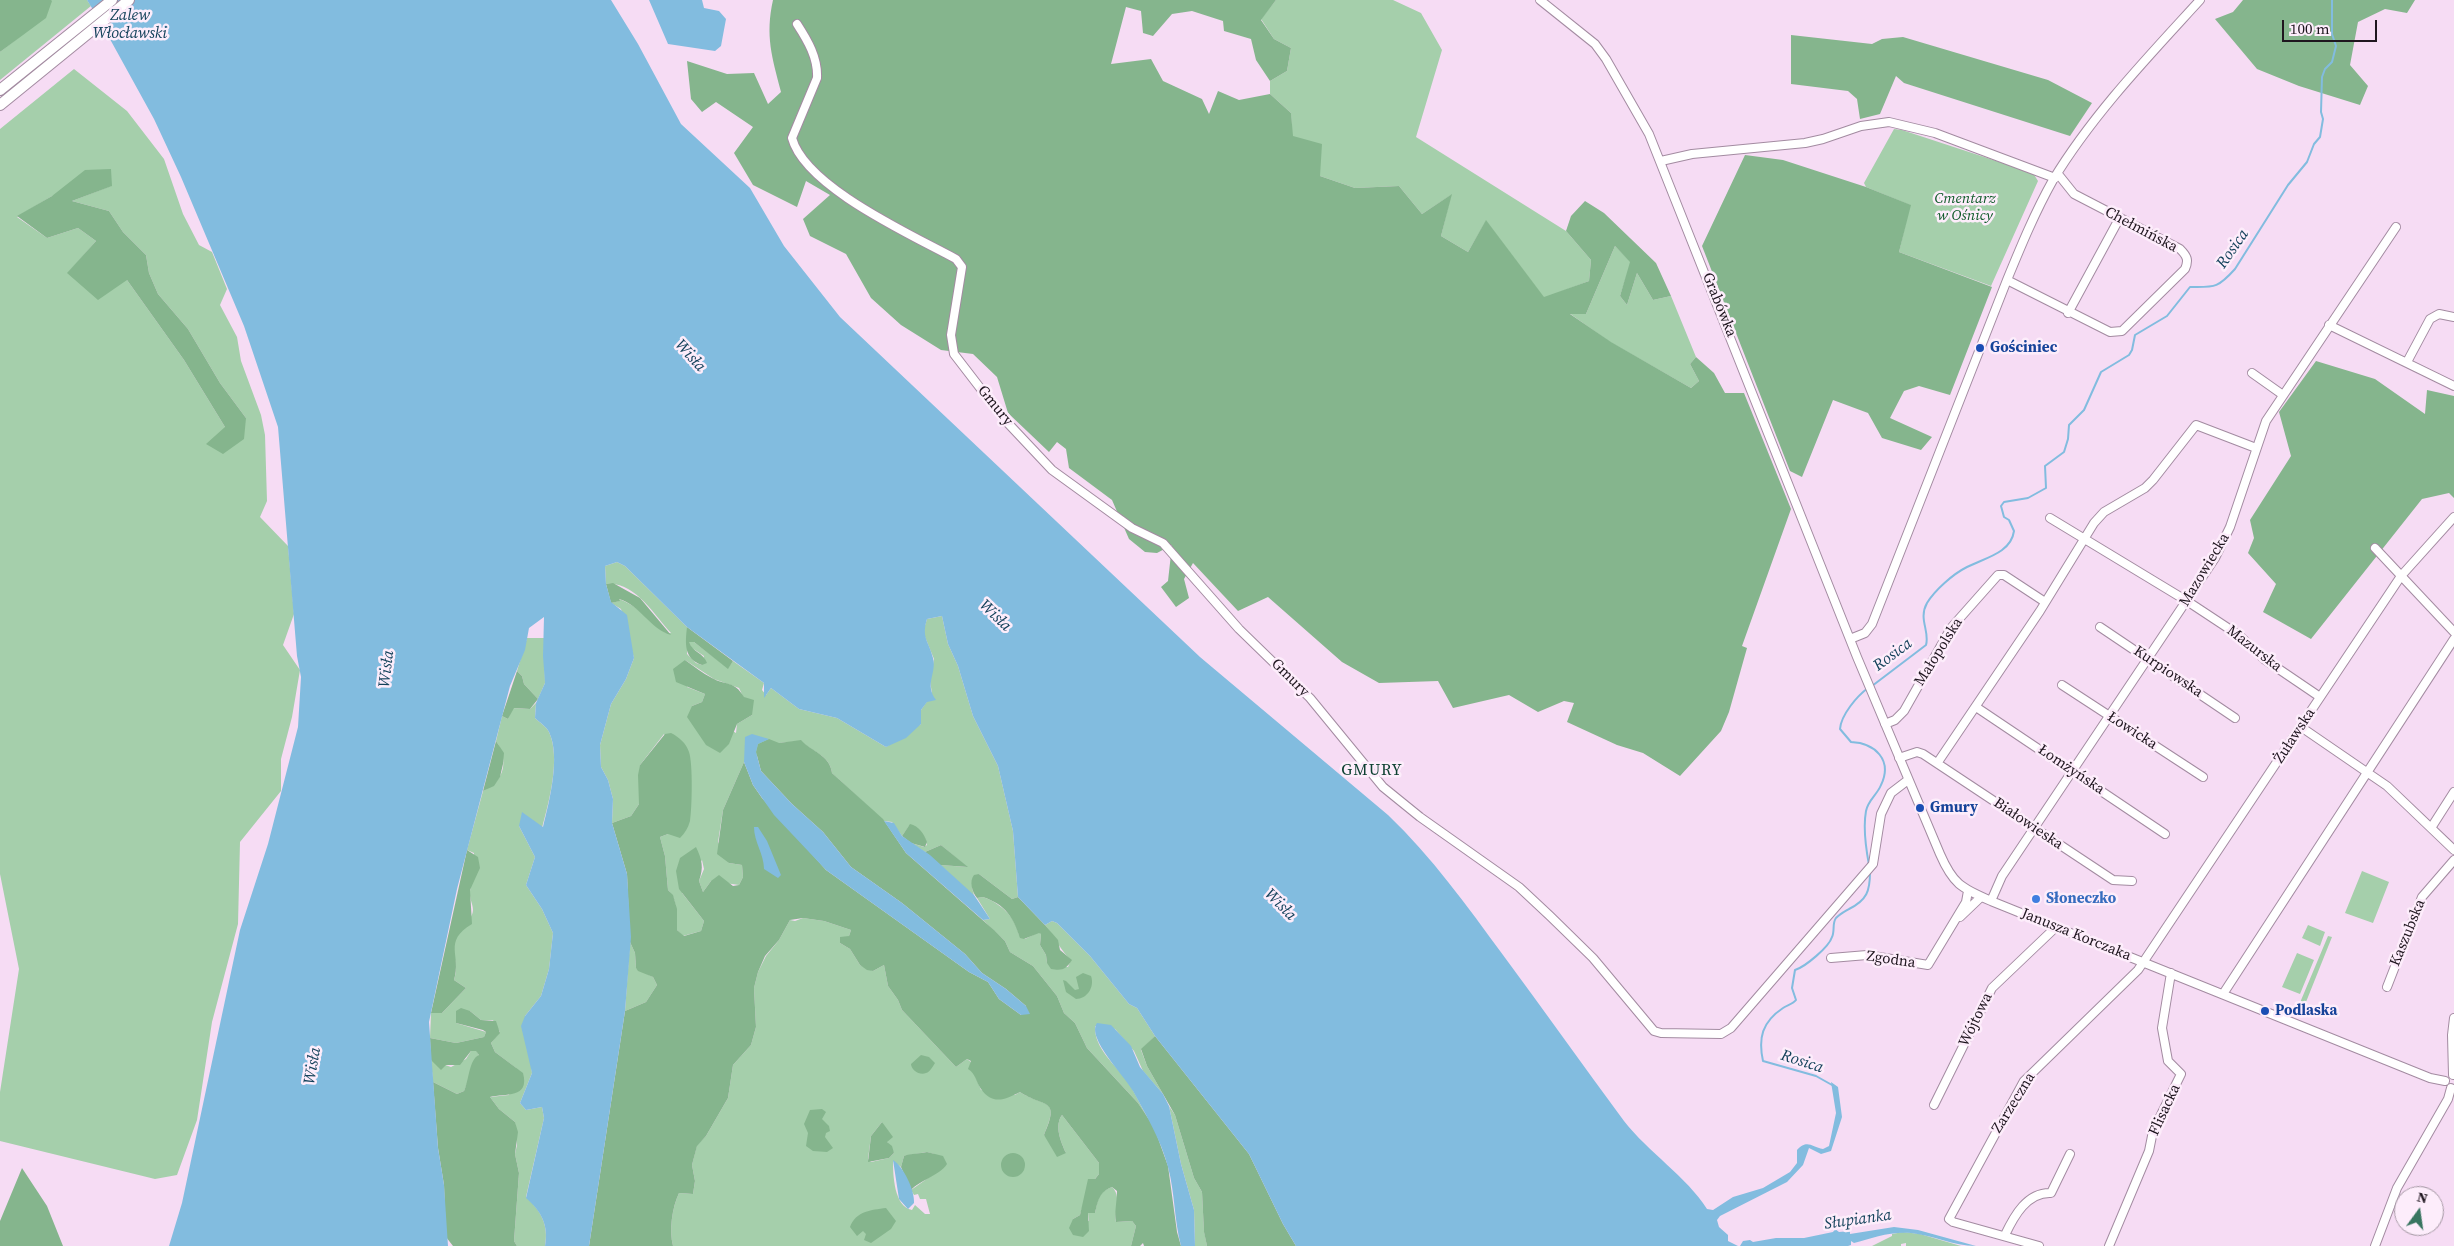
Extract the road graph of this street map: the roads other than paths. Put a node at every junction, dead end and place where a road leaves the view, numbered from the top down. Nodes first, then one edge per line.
1 (112, 0) edge
2 (128, 0) edge
3 (1540, 0) edge
4 (2200, 0) edge
5 (797, 24) dead end
6 (0, 90) edge
7 (0, 105) edge
8 (1661, 161) junction
9 (2056, 176) junction
10 (2119, 218) junction
11 (2396, 227) dead end
12 (2007, 280) junction
13 (2068, 313) junction
14 (2454, 317) edge
15 (2329, 325) junction
16 (2407, 362) junction
17 (2252, 372) dead end
18 (2454, 386) edge
19 (2283, 395) junction
20 (2256, 448) junction
21 (2454, 517) edge
22 (2050, 518) dead end
23 (2083, 539) junction
24 (2375, 548) dead end
25 (2401, 576) junction
26 (2187, 601) junction
27 (2046, 602) junction
28 (2100, 627) dead end
29 (2454, 632) edge
30 (1850, 639) junction
31 (2454, 639) edge
32 (2148, 659) junction
33 (2062, 685) dead end
34 (2320, 697) junction
35 (1976, 707) junction
36 (2110, 716) junction
37 (2235, 718) dead end
38 (1885, 724) junction
39 (2301, 727) junction
40 (1899, 758) junction
41 (1938, 762) junction
42 (2367, 771) junction
43 (2074, 772) junction
44 (2203, 777) dead end
45 (1908, 780) junction
46 (2454, 792) edge
47 (2034, 828) junction
48 (2431, 828) junction
49 (2165, 834) dead end
50 (2454, 850) edge
51 (2454, 860) edge
52 (2132, 881) dead end
53 (1968, 891) junction
54 (1981, 897) junction
55 (1991, 901) junction
56 (1954, 922) junction
57 (2056, 927) junction
58 (1831, 958) dead end
59 (2143, 962) junction
60 (2171, 973) junction
61 (2387, 987) dead end
62 (2223, 994) junction
63 (2454, 1018) edge
64 (2454, 1075) edge
65 (2445, 1081) junction
66 (2452, 1088) edge
67 (2451, 1098) edge
68 (1934, 1105) dead end
69 (2070, 1154) dead end
70 (2005, 1235) junction
71 (2039, 1246) edge
72 (2109, 1246) edge
73 (2375, 1246) edge

1 - 6 main road
2 - 7 main road
3 - 8 street, Grabówka
4 - 9 street
5 - 45 street, Gmury
8 - 9 street
8 - 30 street, Grabówka
9 - 10 street, Chełmińska
9 - 12 street
10 - 13 street
10 - 13 street, Chełmińska
11 - 15 street, Mazowiecka
12 - 13 street, Chełmińska
12 - 30 street
14 - 16 street
15 - 16 street
15 - 19 street, Mazowiecka
16 - 18 street
17 - 19 street
19 - 20 street, Mazowiecka
20 - 23 street
20 - 26 street, Mazowiecka
21 - 25 street, Żuławska
22 - 23 street
23 - 26 street
23 - 27 street
24 - 25 street
25 - 29 street
25 - 34 street, Żuławska
26 - 32 street, Mazowiecka
26 - 34 street, Mazurska
27 - 35 street
27 - 38 street, Małopolska
28 - 32 street, Kurpiowska
30 - 38 street, Janusza Korczaka
31 - 42 street
32 - 36 street, Mazowiecka
32 - 37 street, Kurpiowska
33 - 36 street, Łowicka
34 - 39 street, Żuławska
35 - 41 street
35 - 43 street, Łomżyńska
36 - 43 street, Mazowiecka
36 - 44 street, Łowicka
38 - 40 street, Janusza Korczaka
39 - 42 street
39 - 59 street, Żuławska
40 - 41 street, Białowieska
40 - 45 street, Janusza Korczaka
41 - 47 street, Białowieska
42 - 48 street
42 - 62 street
43 - 47 street, Mazowiecka
43 - 49 street, Łomżyńska
45 - 53 street, Janusza Korczaka
46 - 48 street
47 - 52 street, Białowieska
47 - 55 street, Mazowiecka
48 - 50 street
51 - 61 street, Kaszubska
53 - 54 street, Janusza Korczaka
53 - 56 street, Zgodna
54 - 55 street, Janusza Korczaka
54 - 56 street
55 - 57 street, Janusza Korczaka
56 - 58 street, Zgodna
57 - 59 street, Janusza Korczaka
57 - 68 street, Wójtowa
59 - 60 street, Janusza Korczaka
59 - 70 street, Zarzeczna
60 - 62 street, Janusza Korczaka
60 - 72 street, Flisacka
62 - 65 street, Janusza Korczaka
63 - 64 street
64 - 65 street
65 - 66 street
66 - 67 street
67 - 73 street
69 - 70 street
70 - 71 street, Zarzeczna

